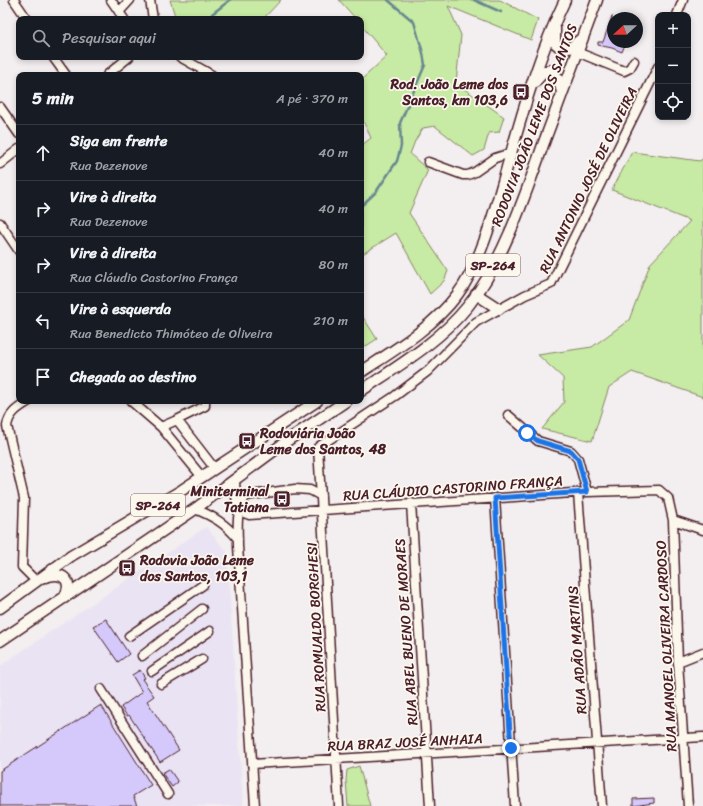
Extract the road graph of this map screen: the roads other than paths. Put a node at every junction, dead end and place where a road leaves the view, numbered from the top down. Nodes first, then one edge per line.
1 (14, 0) edge
2 (111, 0) edge
3 (142, 0) edge
4 (566, 0) edge
5 (597, 0) edge
6 (683, 0) edge
7 (132, 1) edge
8 (150, 4) edge
9 (678, 12) edge
10 (122, 15) edge
11 (25, 16) edge
12 (152, 16) edge
13 (557, 18) junction
14 (583, 36) junction
15 (578, 52) junction
16 (55, 60) edge
17 (125, 60) edge
18 (185, 60) edge
19 (634, 61) dead end
20 (64, 72) edge
21 (111, 72) edge
22 (207, 72) edge
23 (655, 73) edge
24 (530, 89) junction
25 (562, 93) junction
26 (0, 107) edge
27 (16, 130) edge
28 (16, 151) edge
29 (511, 154) junction
30 (428, 162) dead end
31 (0, 164) edge
32 (0, 224) edge
33 (16, 247) edge
34 (476, 294) junction
35 (499, 310) junction
36 (364, 370) edge
37 (364, 389) edge
38 (25, 404) edge
39 (134, 404) edge
40 (205, 404) edge
41 (312, 404) edge
42 (342, 404) edge
43 (508, 415) dead end
44 (177, 420) junction
45 (161, 427) junction
46 (318, 447) joint
47 (215, 469) junction
48 (202, 477) junction
49 (235, 481) junction
50 (659, 490) joint
51 (587, 492) junction
52 (578, 493) junction
53 (321, 496) junction
54 (495, 498) junction
55 (411, 503) junction
56 (238, 505) junction
57 (195, 509) junction
58 (322, 509) junction
59 (249, 515) junction
60 (237, 519) junction
61 (673, 520) junction
62 (703, 530) edge
63 (238, 539) junction
64 (36, 581) junction
65 (203, 585) dead end
66 (64, 598) junction
67 (0, 608) edge
68 (202, 609) dead end
69 (210, 631) dead end
70 (129, 636) dead end
71 (0, 641) edge
72 (703, 652) edge
73 (142, 656) dead end
74 (202, 659) dead end
75 (678, 662) junction
76 (152, 671) dead end
77 (161, 684) dead end
78 (101, 689) dead end
79 (703, 737) edge
80 (683, 738) junction
81 (597, 743) junction
82 (511, 748) junction
83 (427, 753) junction
84 (336, 759) junction
85 (252, 764) junction
86 (168, 794) dead end
87 (255, 806) edge
88 (339, 806) edge
89 (430, 806) edge
90 (515, 806) edge
91 (602, 806) edge
92 (688, 806) edge

1 - 11 street
2 - 10 street
3 - 8 street
4 - 13 main road, RODOVIA JOÃO LEME DOS SANTOS / SP-264
5 - 14 main road, RODOVIA JOÃO LEME DOS SANTOS / SP-264
6 - 9 street
7 - 10 street
8 - 12 street
13 - 14 main road
13 - 24 main road, RODOVIA JOÃO LEME DOS SANTOS / SP-264
14 - 15 main road, RODOVIA JOÃO LEME DOS SANTOS / SP-264
15 - 19 street
15 - 25 main road, RODOVIA JOÃO LEME DOS SANTOS / SP-264
16 - 20 street
17 - 21 street
18 - 22 street
23 - 35 street, RUA ANTONIO JOSÉ DE OLIVEIRA
24 - 25 main road
24 - 29 main road, RODOVIA JOÃO LEME DOS SANTOS / SP-264
25 - 34 main road, RODOVIA JOÃO LEME DOS SANTOS / SP-264
26 - 27 street
28 - 31 street
29 - 30 street
29 - 36 main road, RODOVIA JOÃO LEME DOS SANTOS / SP-264
32 - 33 street
34 - 35 main road
34 - 37 main road, RODOVIA JOÃO LEME DOS SANTOS / SP-264
35 - 46 street, RUA ANTONIO JOSÉ DE OLIVEIRA
38 - 64 street
39 - 45 street
40 - 44 street
41 - 47 main road, SP-264
42 - 49 main road, SP-264
43 - 51 street
44 - 45 street
44 - 47 street
45 - 48 street
46 - 53 street, RUA ROMUALDO BORGHESI
47 - 48 main road, SP-264
48 - 64 main road, SP-264
49 - 56 street
49 - 57 main road, SP-264
50 - 51 street, RUA CLÁUDIO CASTORINO FRANÇA
50 - 61 street, RUA MANOEL OLIVEIRA CARDOSO
51 - 52 street, RUA CLÁUDIO CASTORINO FRANÇA
52 - 54 street, RUA CLÁUDIO CASTORINO FRANÇA
52 - 81 street, RUA ADÃO MARTINS
53 - 56 street
53 - 58 street, RUA ROMUALDO BORGHESI
54 - 55 street, RUA CLÁUDIO CASTORINO FRANÇA
54 - 82 street
55 - 58 street, RUA CLÁUDIO CASTORINO FRANÇA
55 - 83 street, RUA ABEL BUENO DE MORAES
56 - 59 street
56 - 60 street
57 - 63 street
57 - 66 main road, SP-264
58 - 59 street, RUA CLÁUDIO CASTORINO FRANÇA
58 - 84 street, RUA ROMUALDO BORGHESI
59 - 60 street, RUA CLÁUDIO CASTORINO FRANÇA
60 - 63 street
61 - 62 street
61 - 75 street, RUA MANOEL OLIVEIRA CARDOSO
63 - 85 street
64 - 66 main road
64 - 67 main road, SP-264
65 - 70 street
66 - 71 main road, SP-264
68 - 73 street
69 - 76 street
72 - 75 street
74 - 77 street
75 - 80 street, RUA MANOEL OLIVEIRA CARDOSO
78 - 86 street
79 - 80 street, RUA BRAZ JOSÉ ANHAIA
80 - 81 street, RUA BRAZ JOSÉ ANHAIA
80 - 92 street, RUA MANOEL OLIVEIRA CARDOSO
81 - 82 street, RUA BRAZ JOSÉ ANHAIA
81 - 91 street, RUA ADÃO MARTINS
82 - 83 street, RUA BRAZ JOSÉ ANHAIA
82 - 90 street
83 - 84 street, RUA BRAZ JOSÉ ANHAIA
83 - 89 street, RUA ABEL BUENO DE MORAES
84 - 85 street, RUA BRAZ JOSÉ ANHAIA
84 - 88 street, RUA ROMUALDO BORGHESI
85 - 87 street

